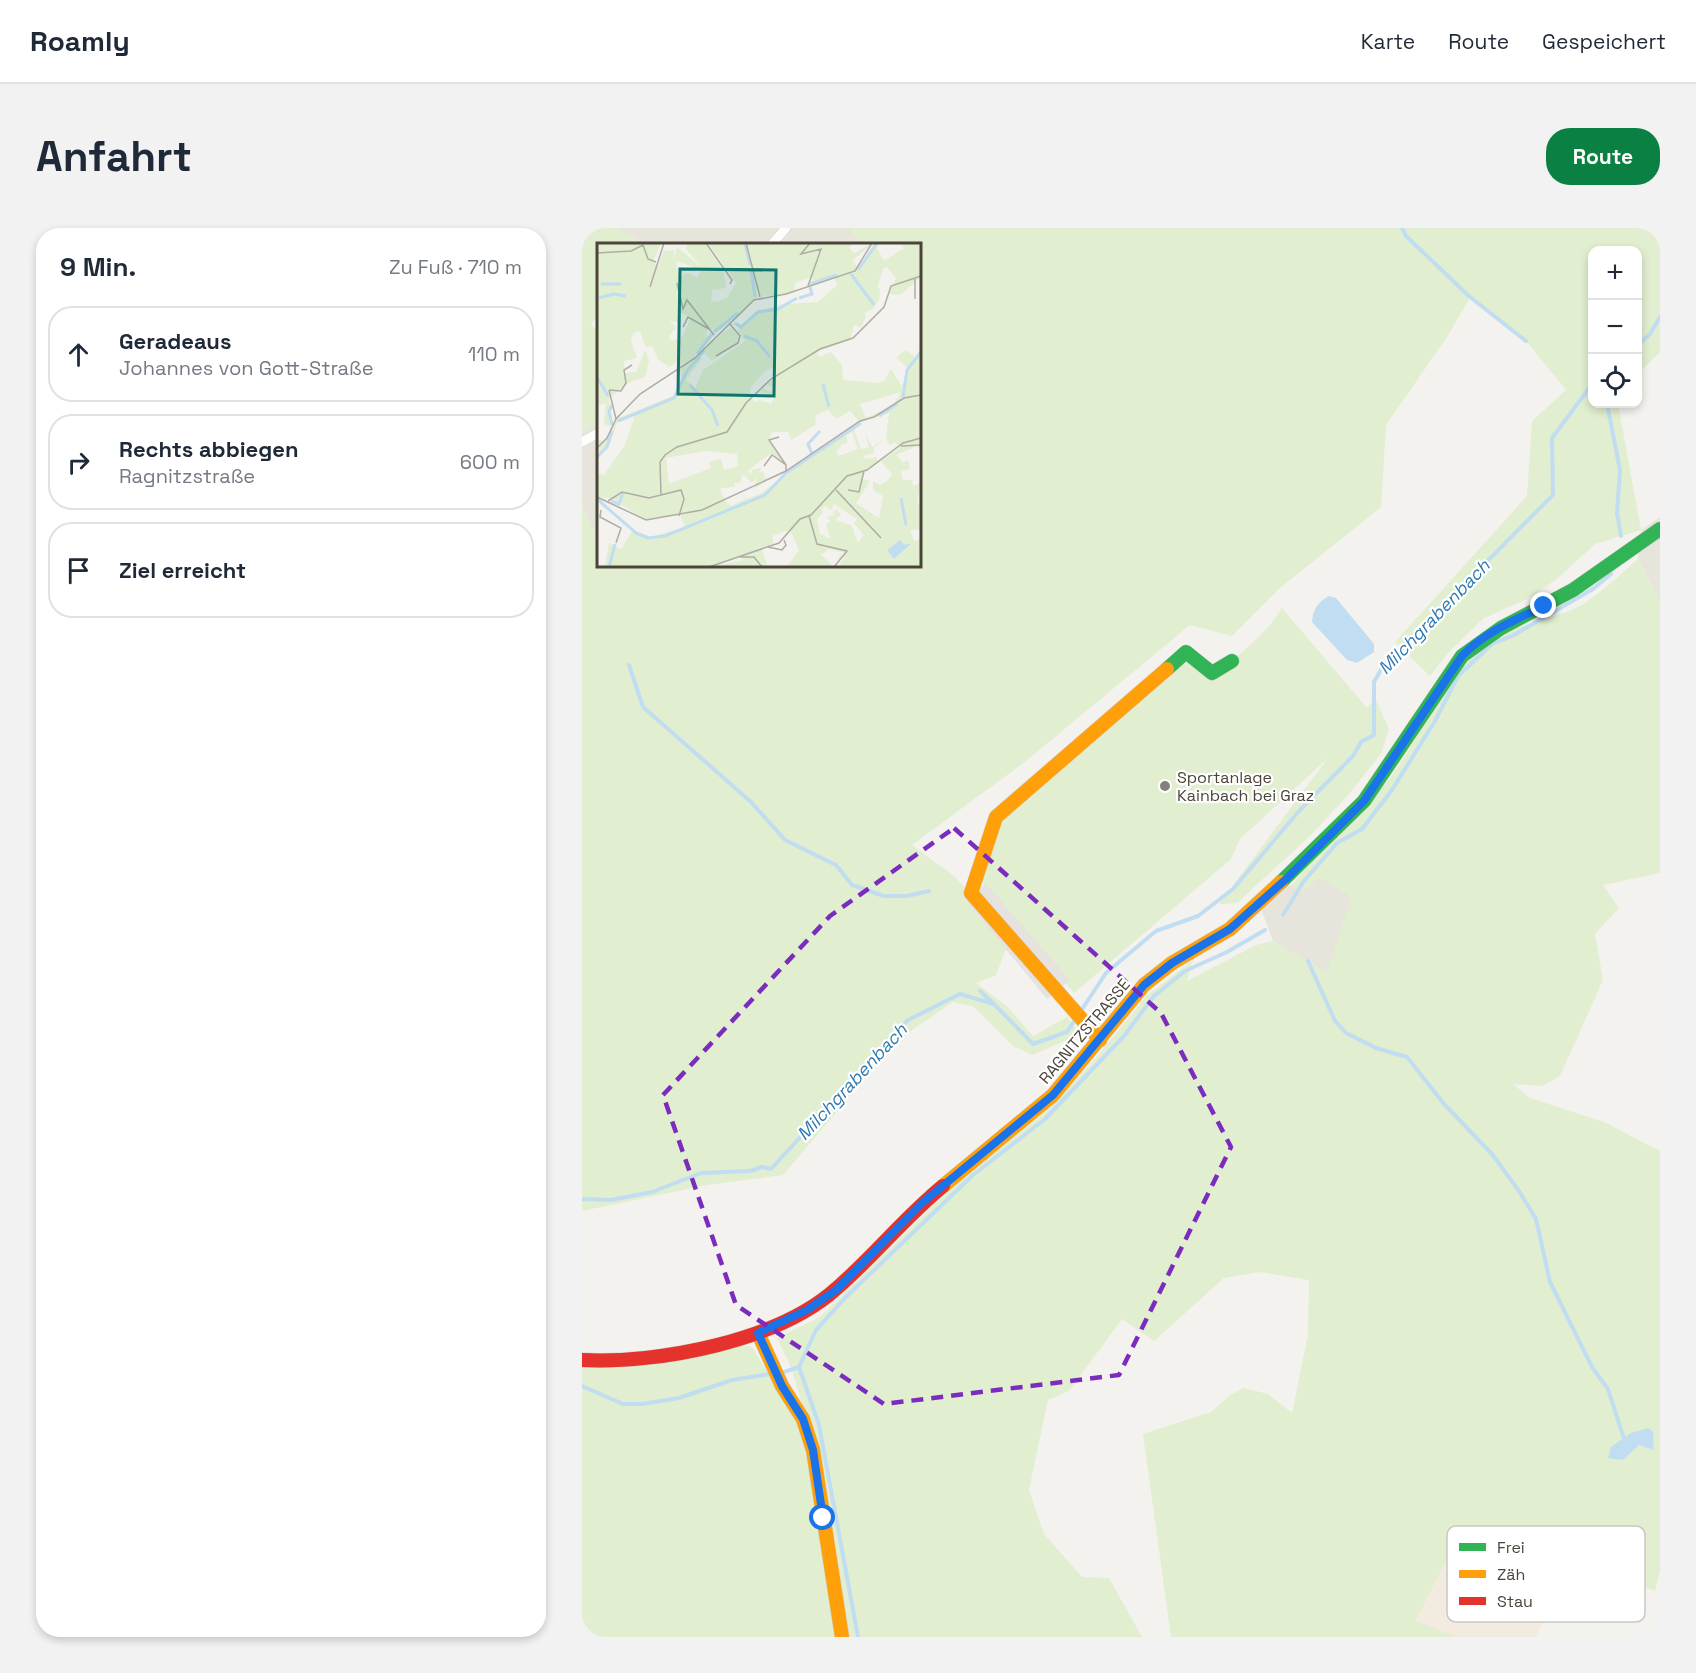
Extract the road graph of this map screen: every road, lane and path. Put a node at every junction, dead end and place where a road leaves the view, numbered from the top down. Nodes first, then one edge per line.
1 (786, 228) edge
2 (773, 243) edge
3 (597, 434) edge
4 (582, 442) edge
5 (1660, 529) edge
6 (1232, 662) dead end
7 (1100, 1040) junction
8 (758, 1333) junction
9 (582, 1360) edge
10 (842, 1637) edge

1 - 2 street
3 - 4 street
5 - 7 main road, RAGNITZSTRASSE
6 - 7 main road
7 - 8 main road, RAGNITZSTRASSE
8 - 9 main road, RAGNITZSTRASSE
8 - 10 main road

